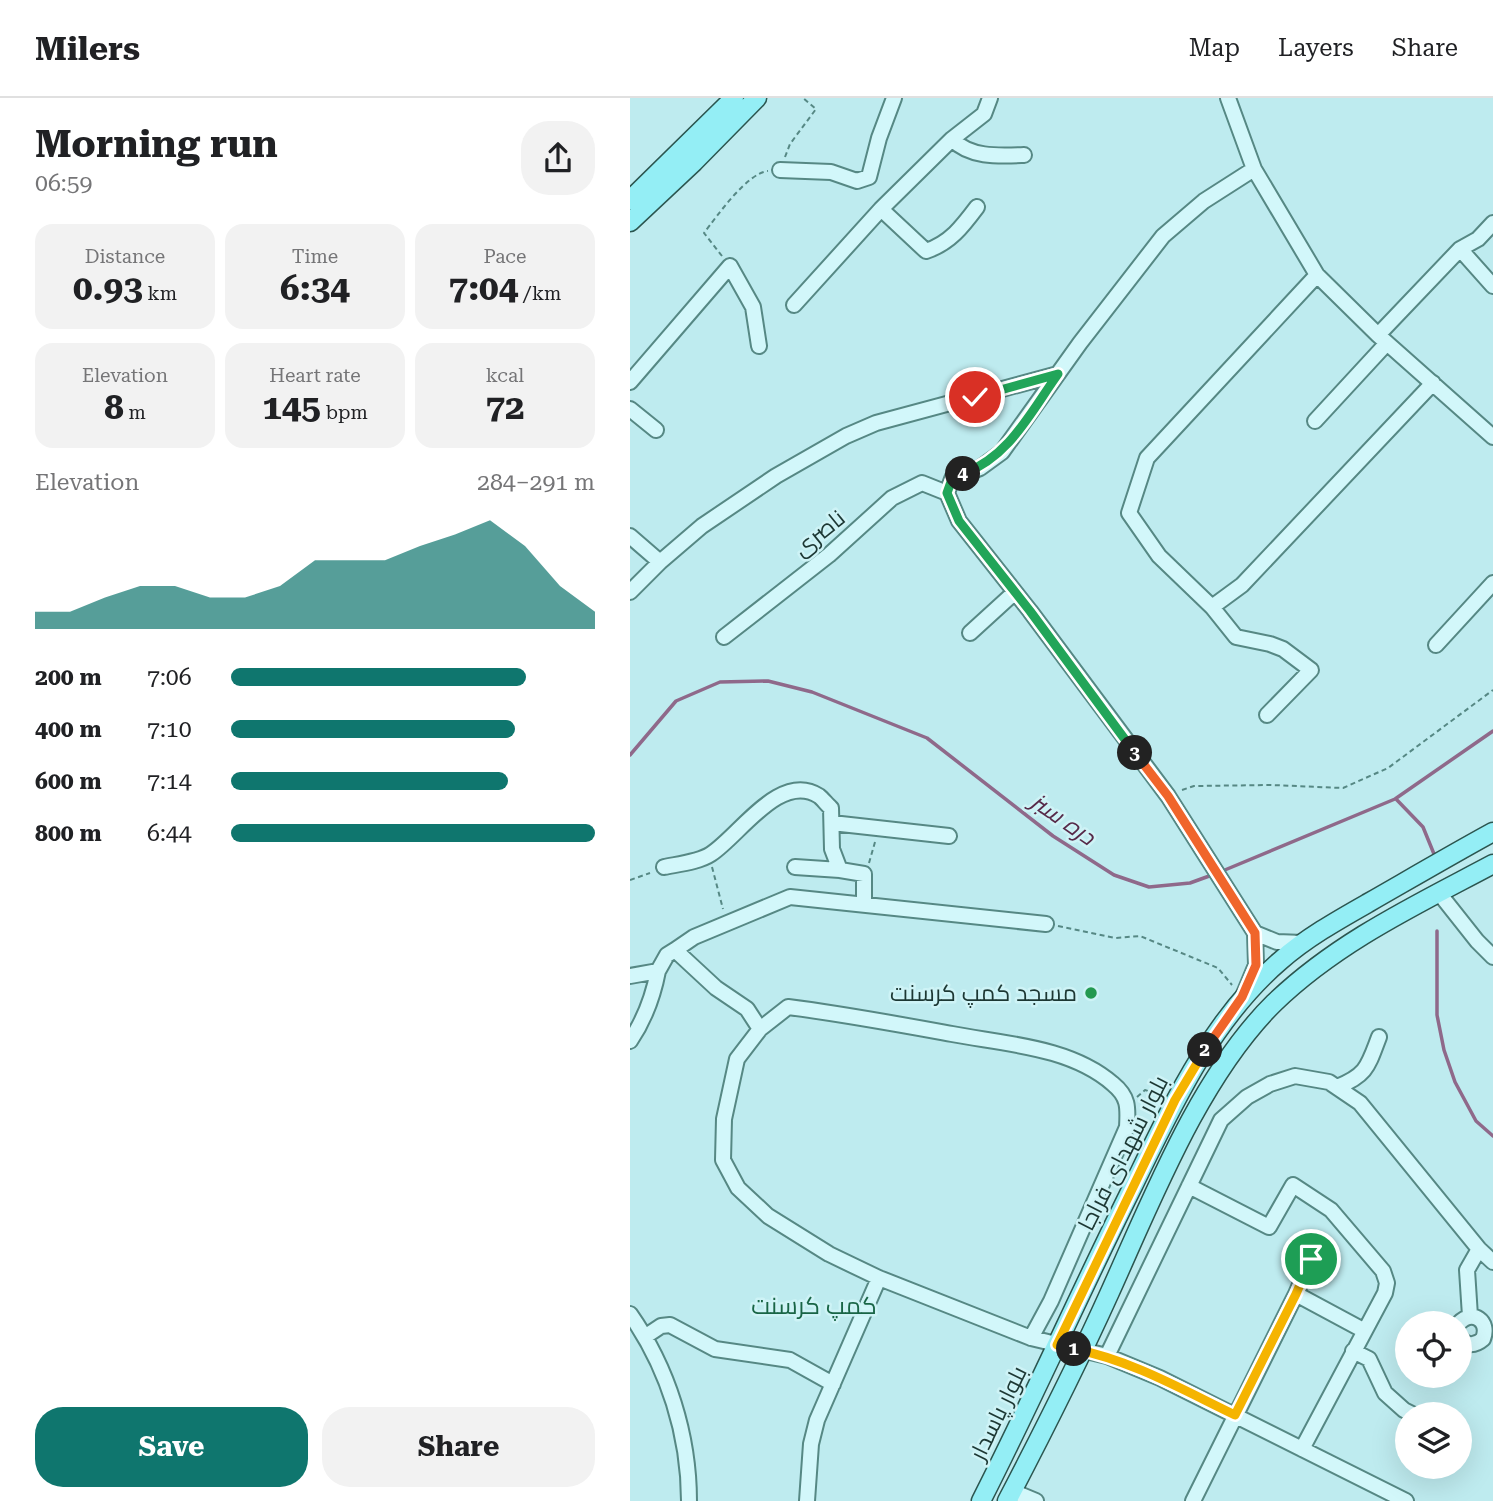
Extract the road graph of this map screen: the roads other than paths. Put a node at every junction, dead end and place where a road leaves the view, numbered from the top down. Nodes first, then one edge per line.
1 (734, 98) edge
2 (757, 98) edge
3 (894, 98) edge
4 (990, 98) edge
5 (1228, 98) edge
6 (952, 139) junction
7 (1024, 155) dead end
8 (1254, 169) junction
9 (780, 170) road end
10 (630, 200) edge
11 (977, 206) dead end
12 (881, 209) junction
13 (630, 222) edge
14 (1493, 223) edge
15 (1460, 249) junction
16 (1317, 275) junction
17 (1493, 286) edge
18 (794, 305) dead end
19 (1383, 339) junction
20 (759, 346) dead end
21 (1058, 374) junction
22 (630, 382) edge
23 (1433, 383) junction
24 (630, 409) edge
25 (1315, 421) dead end
26 (656, 430) dead end
27 (1493, 437) edge
28 (947, 493) junction
29 (630, 536) edge
30 (660, 562) junction
31 (1493, 583) edge
32 (630, 592) edge
33 (1015, 592) junction
34 (1212, 607) junction
35 (970, 633) dead end
36 (724, 637) dead end
37 (1436, 645) dead end
38 (1267, 715) dead end
39 (832, 823) junction
40 (1493, 832) edge
41 (949, 836) dead end
42 (1493, 864) edge
43 (664, 867) road end
44 (795, 867) dead end
45 (840, 870) junction
46 (1439, 893) junction
47 (864, 905) junction
48 (1046, 924) road end
49 (1255, 933) junction
50 (1303, 943) junction
51 (675, 950) junction
52 (1493, 957) edge
53 (658, 971) junction
54 (630, 976) edge
55 (1242, 997) junction
56 (760, 1029) junction
57 (1379, 1037) dead end
58 (630, 1041) edge
59 (1337, 1087) junction
60 (1189, 1186) junction
61 (1479, 1249) junction
62 (1311, 1259) dead end
63 (1493, 1262) edge
64 (878, 1278) junction
65 (1296, 1294) junction
66 (1465, 1311) edge
67 (630, 1314) edge
68 (1472, 1320) edge
69 (1363, 1330) junction
70 (646, 1336) junction
71 (1031, 1338) junction
72 (1472, 1344) edge
73 (1057, 1345) junction
74 (1082, 1350) junction
75 (1353, 1351) junction
76 (1107, 1356) junction
77 (833, 1384) junction
78 (1395, 1402) edge
79 (1235, 1415) junction
80 (1302, 1449) junction
81 (1009, 1496) edge
82 (689, 1501) edge
83 (807, 1501) edge
84 (981, 1501) edge
85 (1036, 1501) edge
86 (1193, 1501) edge
87 (1406, 1501) edge

1 - 10 main road
2 - 13 main road
3 - 9 street
4 - 6 street
5 - 8 street
6 - 7 street
6 - 12 street
8 - 16 street
8 - 21 street
11 - 12 street
12 - 18 street
14 - 15 street
15 - 17 street
15 - 19 street
16 - 19 street
16 - 34 street
19 - 23 street
19 - 25 street
20 - 22 street
21 - 28 street
21 - 30 street
23 - 27 street
23 - 34 street
24 - 26 street
28 - 33 street
28 - 36 street, ناصری
29 - 30 street
30 - 32 street
31 - 37 street
33 - 35 street
33 - 49 street
34 - 38 street
39 - 41 street
39 - 43 street
39 - 45 street
40 - 50 main road, بلوار شهدای فراجا
42 - 46 main road, بلوار شهدای فراجا
44 - 45 street
45 - 47 street
46 - 52 street
46 - 74 main road, بلوار شهدای فراجا
47 - 48 street
47 - 51 street
49 - 50 street
49 - 55 street
50 - 55 main road, بلوار شهدای فراجا
51 - 53 street
51 - 56 street
53 - 54 street
53 - 58 street
55 - 73 main road, بلوار شهدای فراجا
56 - 64 street
56 - 71 street
57 - 59 street
59 - 60 street
59 - 61 street
60 - 69 street
60 - 76 street
61 - 63 street
61 - 66 street
62 - 65 street
64 - 71 street
64 - 77 street
65 - 69 street
65 - 79 street
67 - 70 street
68 - 72 street
69 - 75 street
70 - 77 street
70 - 82 street
71 - 73 street
73 - 74 street
73 - 84 main road, بلوار پاسدار
74 - 76 street
74 - 81 main road, بلوار پاسدار
75 - 78 street
75 - 80 street
76 - 79 street
77 - 83 street
79 - 80 street
79 - 86 street
80 - 87 street
81 - 85 street

